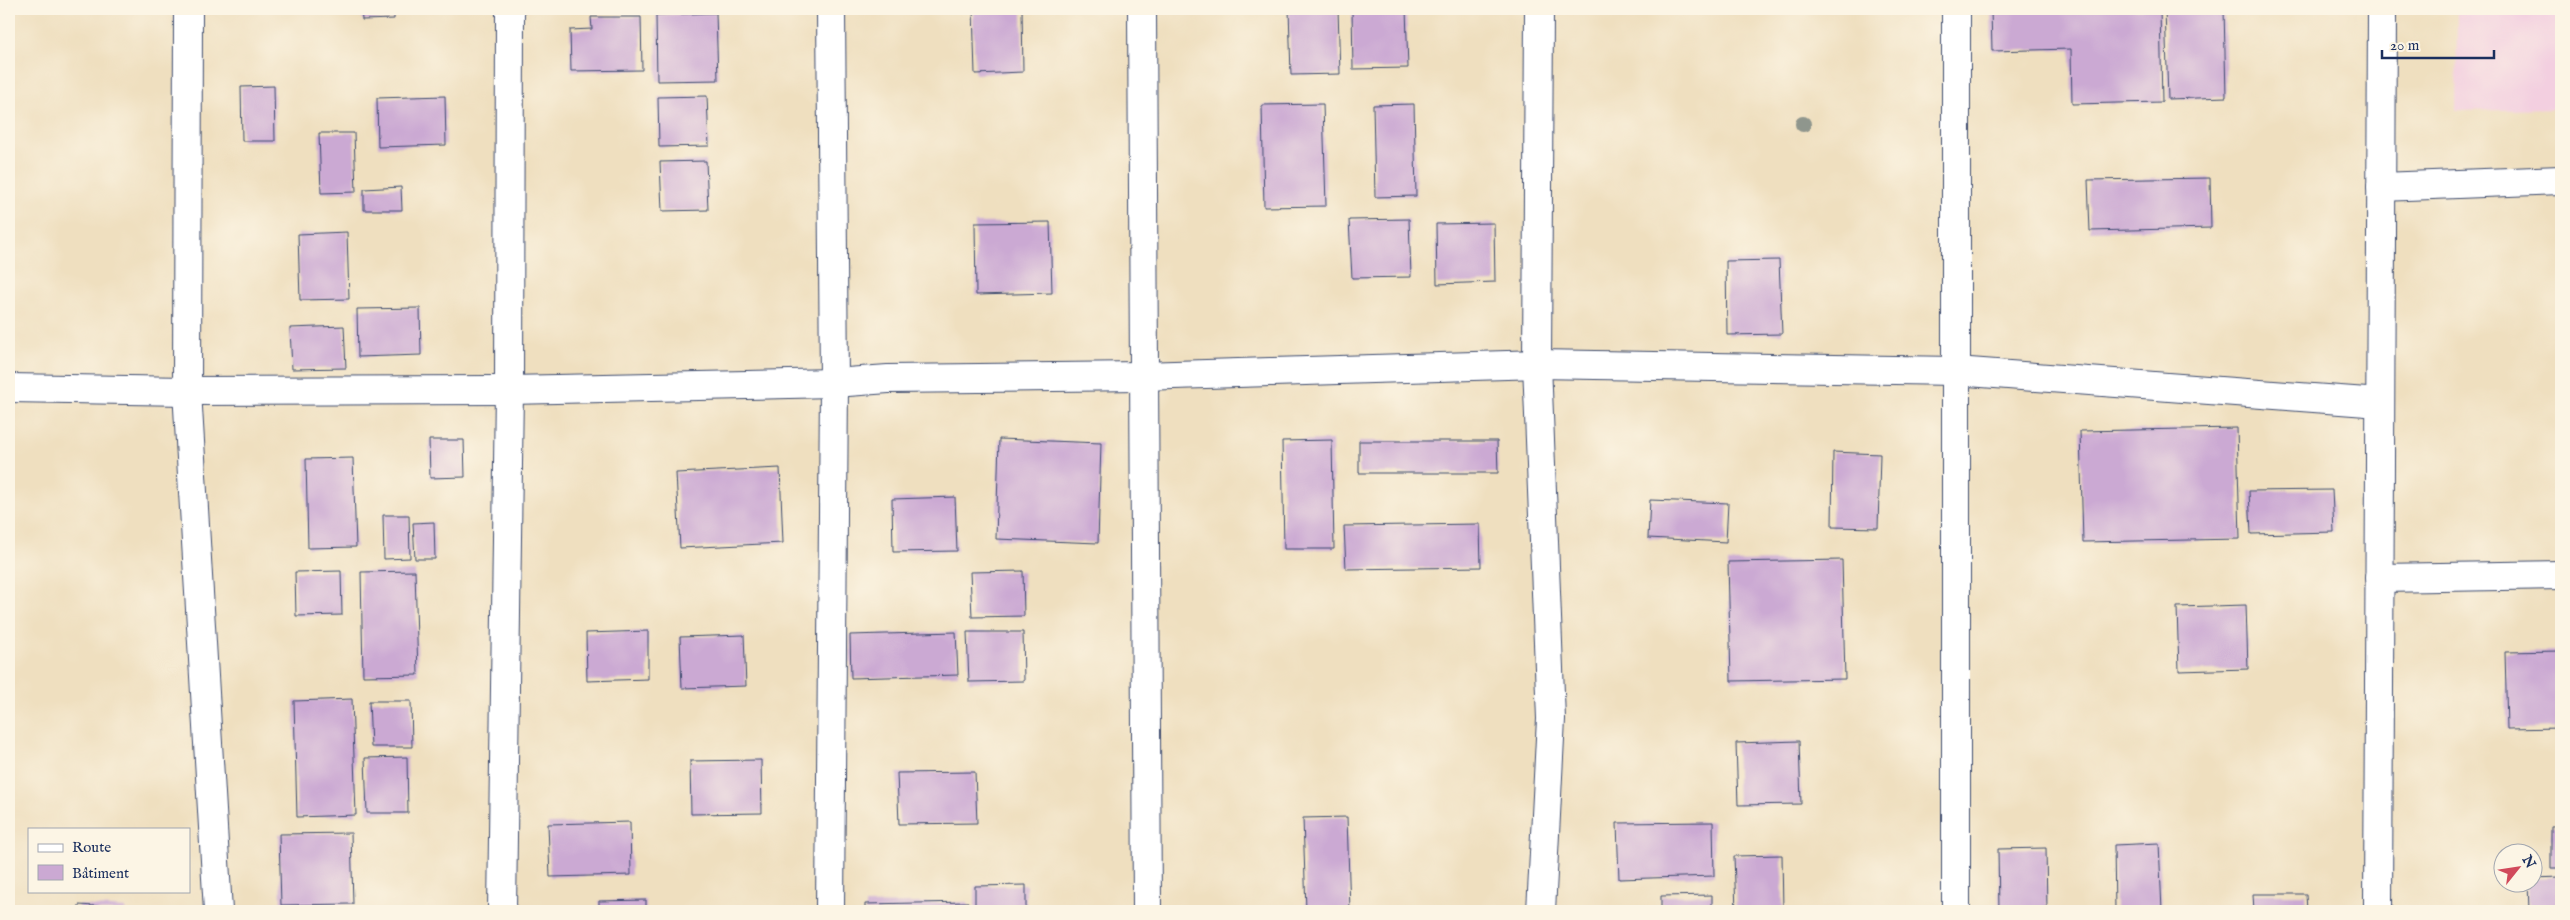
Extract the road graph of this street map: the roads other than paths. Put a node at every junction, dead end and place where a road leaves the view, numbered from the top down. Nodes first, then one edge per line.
1 (188, 9) edge
2 (510, 9) edge
3 (831, 9) edge
4 (1142, 9) edge
5 (1539, 9) edge
6 (1956, 9) edge
7 (2382, 9) edge
8 (2561, 180) edge
9 (2381, 187) junction
10 (1536, 364) junction
11 (1956, 371) junction
12 (1142, 376) junction
13 (834, 383) junction
14 (9, 388) edge
15 (509, 390) junction
16 (188, 391) junction
17 (2380, 403) junction
18 (2561, 575) edge
19 (2379, 578) junction
20 (218, 911) edge
21 (502, 911) edge
22 (830, 911) edge
23 (1147, 911) edge
24 (1541, 911) edge
25 (1956, 911) edge
26 (2378, 911) edge

1 - 16 street
2 - 15 street
3 - 13 street
4 - 12 street
5 - 10 street
6 - 11 street
7 - 9 street
8 - 9 street
9 - 17 street
10 - 11 street
10 - 12 street
10 - 24 street
11 - 17 street
11 - 25 street
12 - 13 street
12 - 23 street
13 - 15 street
13 - 22 street
14 - 16 street
15 - 16 street
15 - 21 street
16 - 20 street
17 - 19 street
18 - 19 street
19 - 26 street

